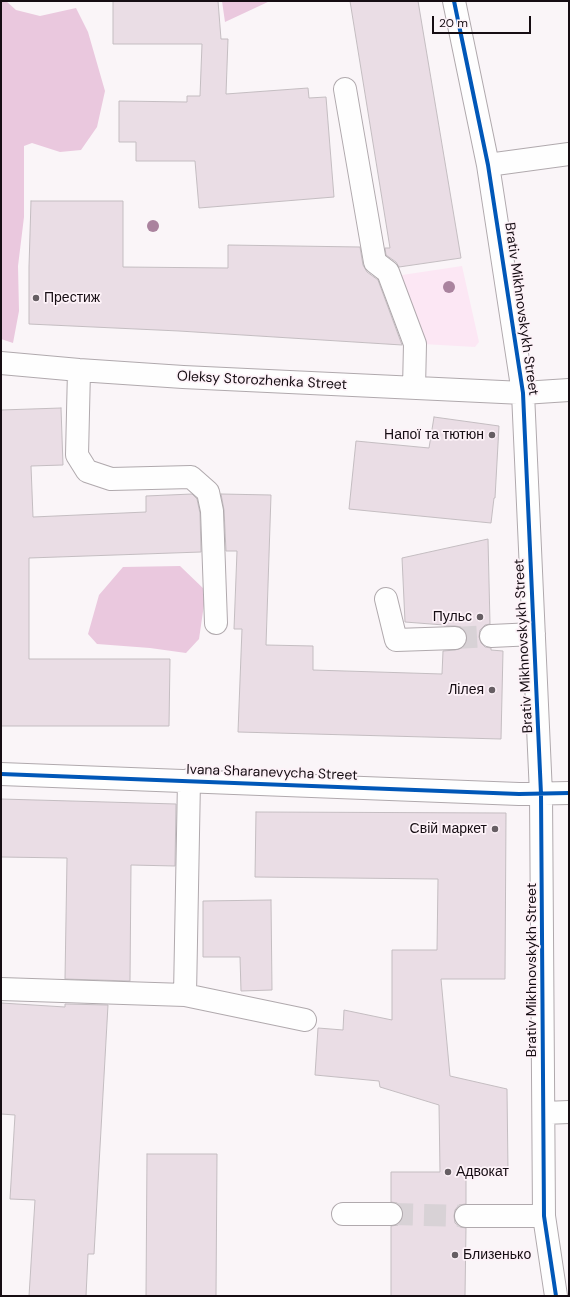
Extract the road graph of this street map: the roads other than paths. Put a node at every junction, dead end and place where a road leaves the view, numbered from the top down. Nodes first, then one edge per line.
1 (454, 1) edge
2 (345, 89) dead end
3 (569, 154) edge
4 (488, 165) junction
5 (1, 363) edge
6 (80, 370) junction
7 (414, 388) junction
8 (569, 390) edge
9 (523, 393) junction
10 (386, 599) dead end
11 (216, 623) dead end
12 (534, 634) junction
13 (490, 636) tunnel mouth
14 (455, 638) tunnel mouth
15 (1, 774) edge
16 (189, 780) junction
17 (569, 793) edge
18 (541, 794) junction
19 (1, 989) edge
20 (185, 995) junction
21 (305, 1020) dead end
22 (544, 1112) junction
23 (569, 1112) edge
24 (343, 1214) dead end
25 (391, 1214) tunnel mouth
26 (466, 1216) tunnel mouth
27 (544, 1216) junction
28 (556, 1296) edge

1 - 4 street, Brativ Mikhnovskykh Street
2 - 7 street
3 - 4 street
4 - 9 street, Brativ Mikhnovskykh Street
5 - 6 street, Oleksy Storozhenka Street
6 - 7 street, Oleksy Storozhenka Street
6 - 11 street
7 - 9 street, Oleksy Storozhenka Street
8 - 9 street, Oleksy Storozhenka Street
9 - 12 street, Brativ Mikhnovskykh Street
10 - 14 street
12 - 13 street
12 - 18 street, Brativ Mikhnovskykh Street
15 - 16 street, Ivana Sharanevycha Street
16 - 18 street, Ivana Sharanevycha Street
16 - 20 street
17 - 18 street, Ivana Sharanevycha Street
18 - 22 street, Brativ Mikhnovskykh Street
19 - 20 street
20 - 21 street
22 - 23 street
22 - 27 street, Brativ Mikhnovskykh Street
24 - 25 street
26 - 27 street
27 - 28 street, Brativ Mikhnovskykh Street

